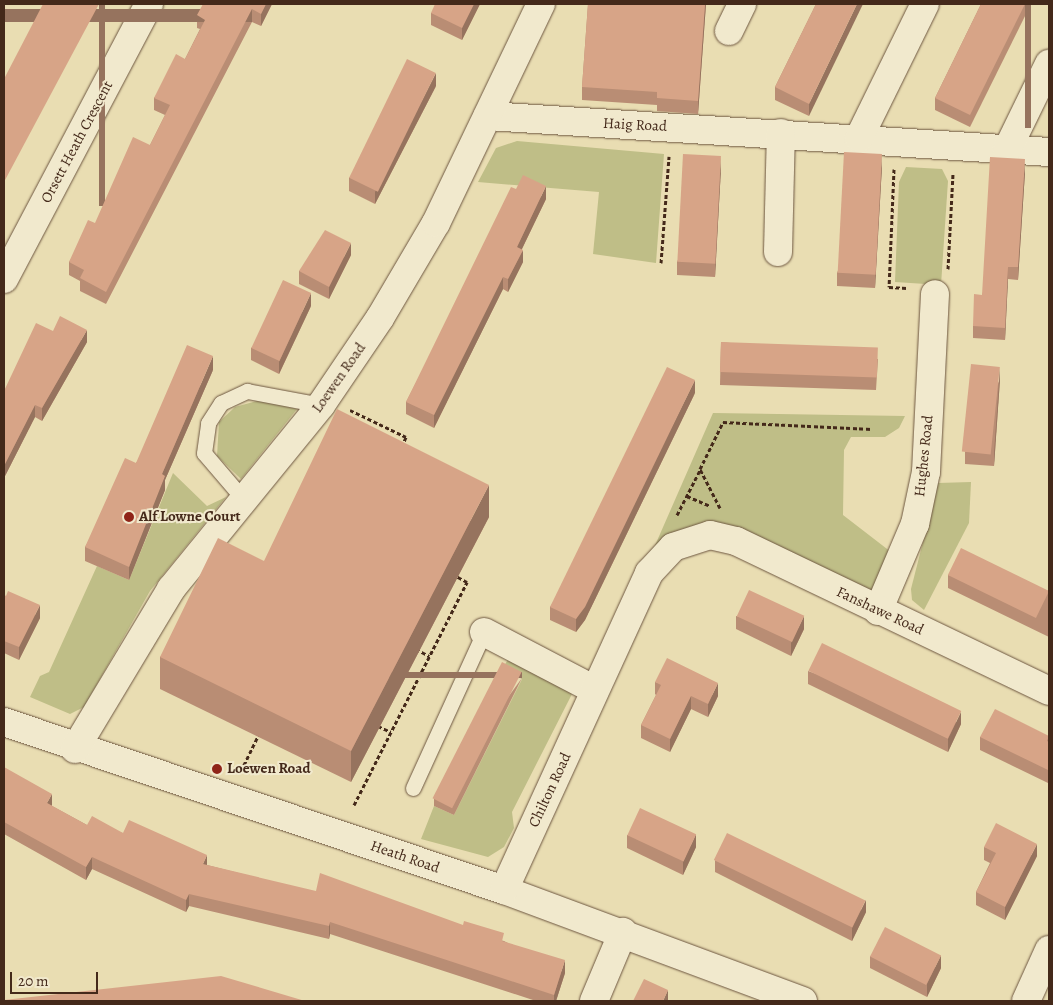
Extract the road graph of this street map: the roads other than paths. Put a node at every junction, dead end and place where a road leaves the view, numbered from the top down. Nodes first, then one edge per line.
1 (149, 4) edge
2 (541, 4) edge
3 (742, 4) edge
4 (925, 4) edge
5 (729, 31) dead end
6 (1049, 64) edge
7 (488, 116) junction
8 (781, 133) junction
9 (859, 138) junction
10 (1007, 150) junction
11 (1049, 152) edge
12 (778, 252) dead end
13 (4, 279) edge
14 (933, 285) road end
15 (321, 405) junction
16 (245, 501) junction
17 (710, 535) joint
18 (878, 611) junction
19 (484, 632) joint
20 (596, 690) junction
21 (1049, 690) edge
22 (4, 722) edge
23 (75, 749) junction
24 (413, 788) dead end
25 (504, 890) junction
26 (623, 932) junction
27 (1049, 950) edge
28 (594, 1001) edge
29 (803, 1001) edge
30 (1026, 1001) edge

1 - 13 street, Orsett Heath Crescent
2 - 7 street, Loewen Road
3 - 5 street
4 - 9 street
6 - 10 street
7 - 8 street, Haig Road
7 - 15 street, Loewen Road
8 - 9 street, Haig Road
8 - 12 street
9 - 10 street, Haig Road
10 - 11 street, Haig Road
14 - 18 street, Hughes Road
15 - 16 street, Loewen Road
15 - 16 lane
16 - 23 street, Loewen Road
17 - 18 street, Fanshawe Road
17 - 20 street, Chilton Road
18 - 21 street, Fanshawe Road
19 - 20 street
19 - 24 lane
20 - 25 street, Chilton Road
22 - 23 street, Heath Road
23 - 25 street, Heath Road
25 - 26 street, Heath Road
26 - 28 street
26 - 29 street, Heath Road
27 - 30 street

